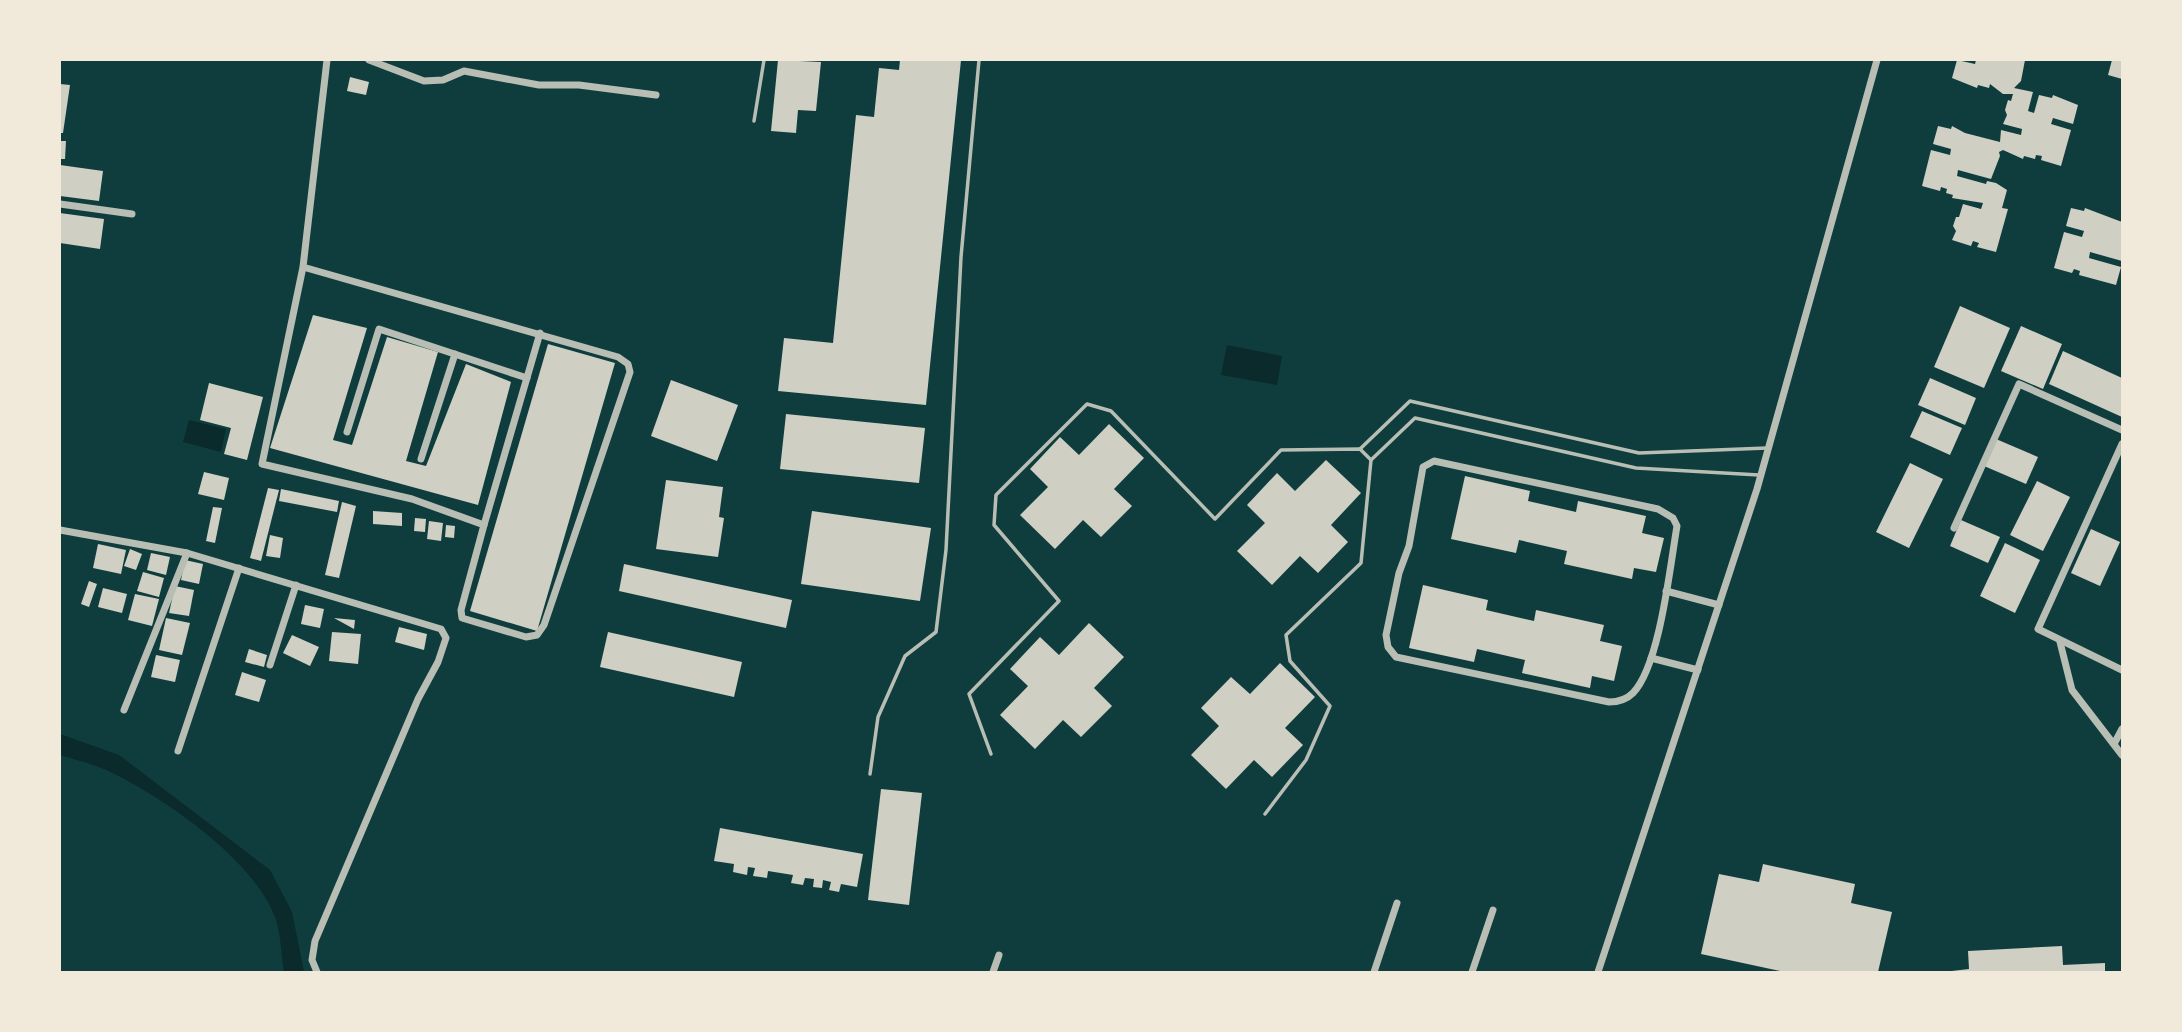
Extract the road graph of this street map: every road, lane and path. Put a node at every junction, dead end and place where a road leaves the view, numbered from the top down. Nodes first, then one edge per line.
1 (327, 60) edge
2 (369, 60) edge
3 (764, 60) edge
4 (979, 60) edge
5 (1877, 60) edge
6 (656, 95) dead end
7 (754, 121) dead end
8 (60, 204) edge
9 (132, 214) dead end
10 (303, 267) junction
11 (540, 333) junction
12 (455, 354) junction
13 (527, 378) junction
14 (2123, 430) edge
15 (347, 432) dead end
16 (2123, 444) edge
17 (1769, 448) junction
18 (1360, 449) junction
19 (421, 459) dead end
20 (1371, 460) junction
21 (1760, 475) junction
22 (484, 525) junction
23 (1954, 528) dead end
24 (60, 530) edge
25 (187, 553) junction
26 (239, 568) junction
27 (296, 585) junction
28 (1666, 590) junction
29 (1719, 605) junction
30 (2060, 642) junction
31 (1651, 658) junction
32 (270, 665) dead end
33 (1698, 670) junction
34 (2123, 670) edge
35 (124, 710) dead end
36 (2123, 729) edge
37 (2114, 744) junction
38 (178, 751) dead end
39 (992, 754) dead end
40 (2123, 755) edge
41 (870, 774) dead end
42 (1265, 814) dead end
43 (1397, 903) dead end
44 (1493, 910) dead end
45 (999, 955) dead end
46 (317, 972) edge
47 (993, 972) edge
48 (1374, 972) edge
49 (1472, 972) edge
50 (1598, 972) edge

1 - 10 street
2 - 6 street
3 - 7 lane
4 - 41 lane
5 - 17 street
8 - 9 street
10 - 11 street
10 - 22 street
11 - 13 street
11 - 22 street
12 - 13 street
12 - 15 street
12 - 19 street
13 - 22 street
14 - 23 street
16 - 30 street
17 - 18 lane
17 - 21 street
18 - 20 lane
18 - 39 lane
20 - 21 lane
20 - 42 lane
21 - 29 street
24 - 25 street
25 - 26 street
25 - 35 street
26 - 27 street
26 - 38 street
27 - 32 street
27 - 46 street
28 - 29 street
28 - 31 street
28 - 31 street
29 - 33 street
30 - 34 street
30 - 37 street
31 - 33 street
33 - 50 street
36 - 37 street
37 - 40 street
43 - 48 street
44 - 49 street
45 - 47 street

